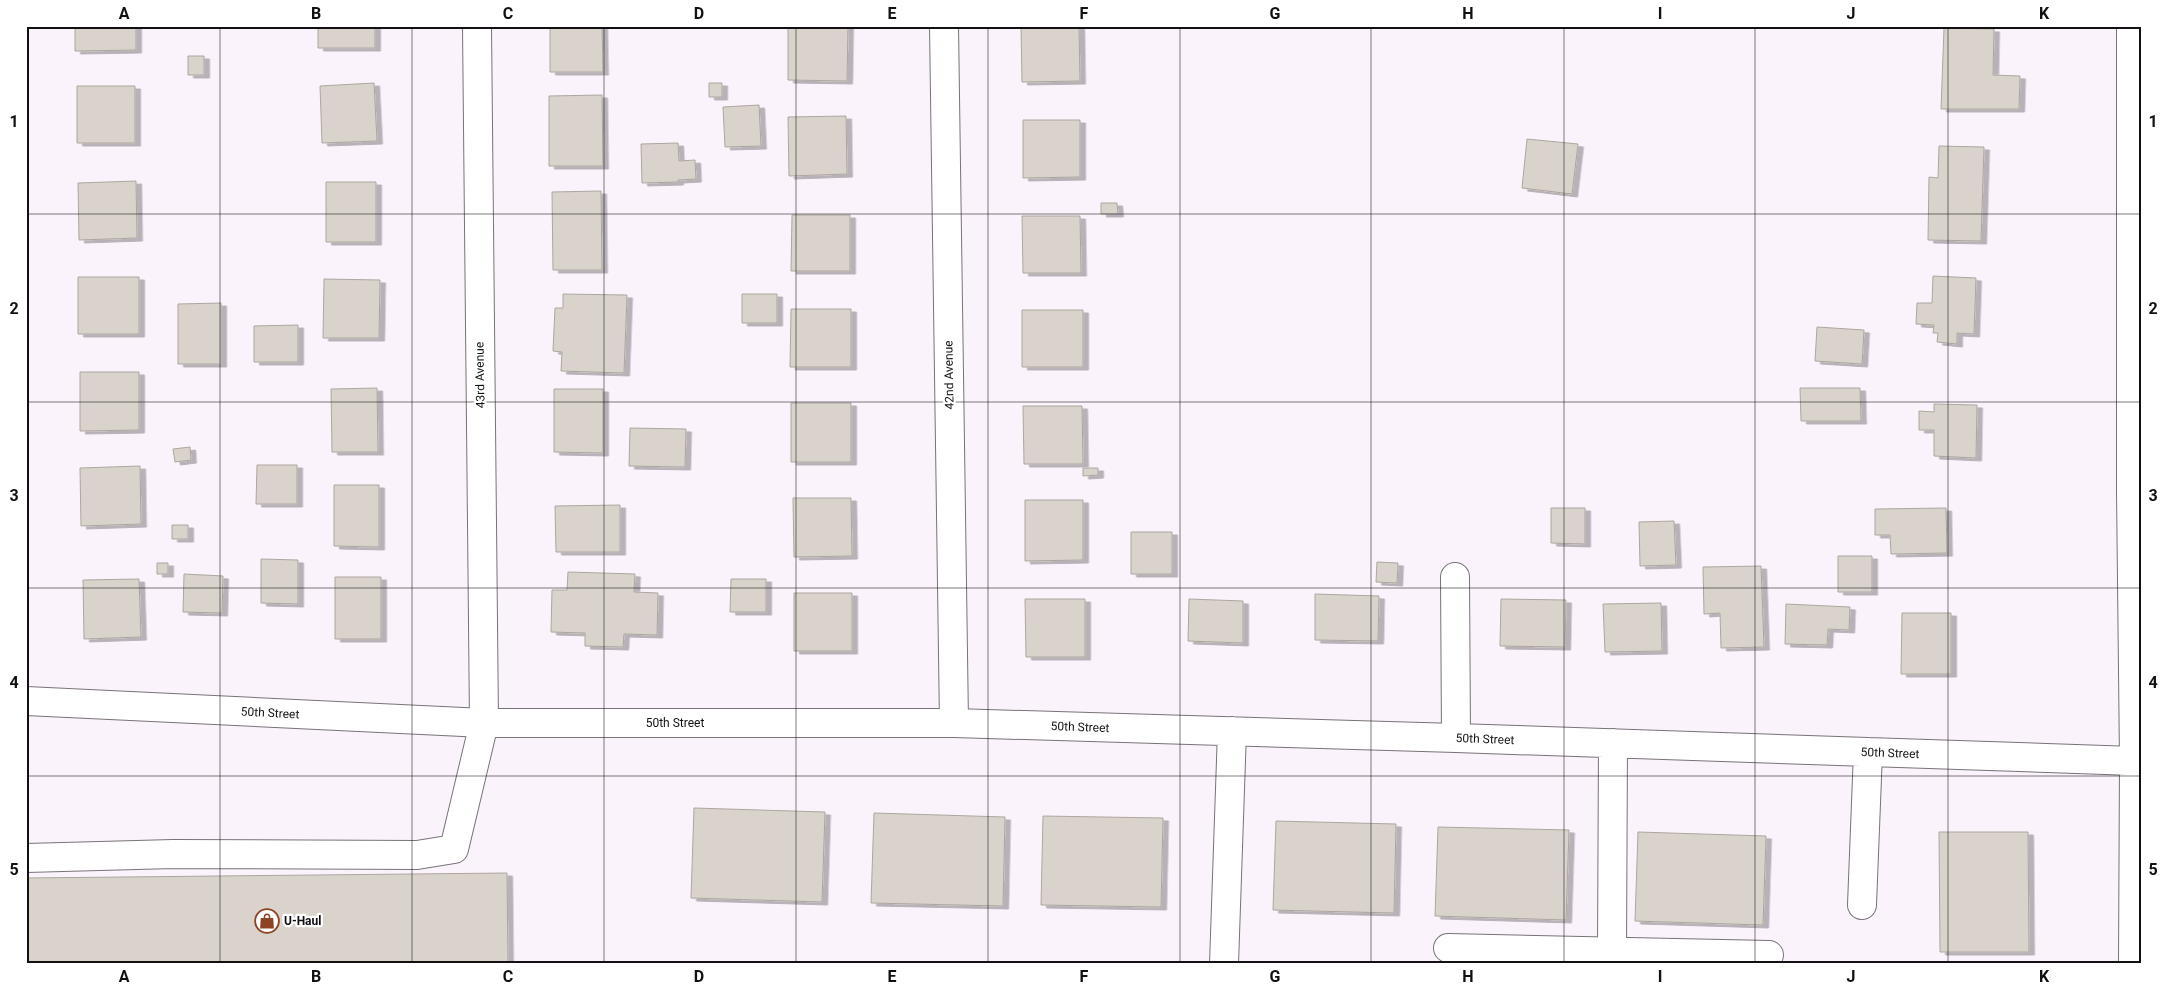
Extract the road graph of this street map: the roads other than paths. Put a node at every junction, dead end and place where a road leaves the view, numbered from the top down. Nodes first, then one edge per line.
1 (477, 26) edge
2 (944, 26) edge
3 (2131, 26) edge
4 (2136, 491) edge
5 (1455, 577) dead end
6 (26, 701) edge
7 (484, 723) junction
8 (954, 723) junction
9 (1232, 731) junction
10 (1456, 738) junction
11 (1613, 743) junction
12 (1868, 752) junction
13 (2134, 761) junction
14 (26, 858) edge
15 (1862, 905) dead end
16 (1448, 948) dead end
17 (1612, 951) junction
18 (1769, 955) dead end
19 (1224, 964) edge
20 (2133, 964) edge

1 - 7 street, 43rd Avenue
2 - 8 street, 42nd Avenue
3 - 4 street
4 - 13 street
5 - 10 street
6 - 7 street, 50th Street
7 - 8 street, 50th Street
7 - 14 street, 43rd Avenue
8 - 9 street, 50th Street
9 - 10 street, 50th Street
9 - 19 street
10 - 11 street, 50th Street
11 - 12 street, 50th Street
11 - 17 street
12 - 13 street, 50th Street
12 - 15 street
13 - 20 street
16 - 17 street
17 - 18 street

